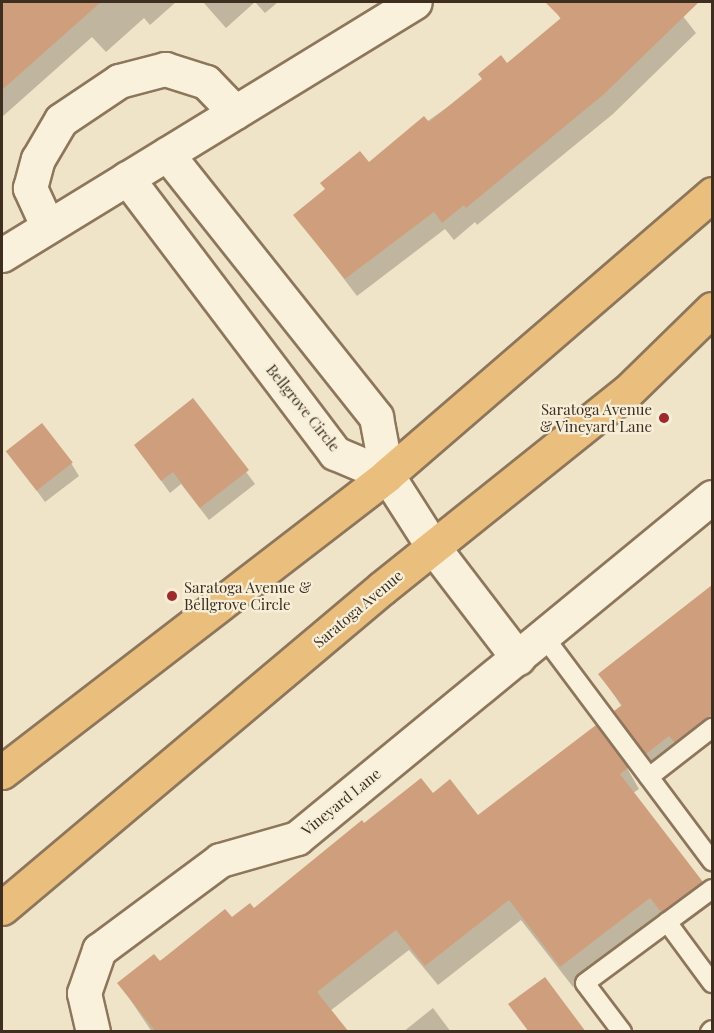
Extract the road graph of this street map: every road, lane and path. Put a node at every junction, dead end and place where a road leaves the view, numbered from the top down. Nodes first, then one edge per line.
1 (415, 2) edge
2 (235, 112) junction
3 (167, 154) junction
4 (127, 178) junction
5 (712, 194) edge
6 (47, 225) junction
7 (2, 255) edge
8 (712, 309) edge
9 (387, 475) junction
10 (712, 497) edge
11 (433, 547) junction
12 (545, 638) junction
13 (518, 658) junction
14 (712, 728) edge
15 (2, 772) edge
16 (649, 777) junction
17 (712, 861) edge
18 (712, 889) edge
19 (2, 908) edge
20 (667, 922) junction
21 (712, 983) edge
22 (93, 1032) edge
23 (622, 1032) edge

1 - 2 street
2 - 3 street
2 - 6 street
3 - 4 street
3 - 9 street
4 - 6 street
4 - 9 street, Bellgrove Circle
5 - 9 highway
6 - 7 street
8 - 11 highway, Saratoga Avenue
9 - 11 street
9 - 15 highway
10 - 12 street, Vineyard Lane
11 - 13 street
11 - 19 highway, Saratoga Avenue
12 - 13 street, Vineyard Lane
12 - 16 lane
13 - 22 street, Vineyard Lane
14 - 16 lane
16 - 17 lane
18 - 20 lane
20 - 21 lane
20 - 23 lane

